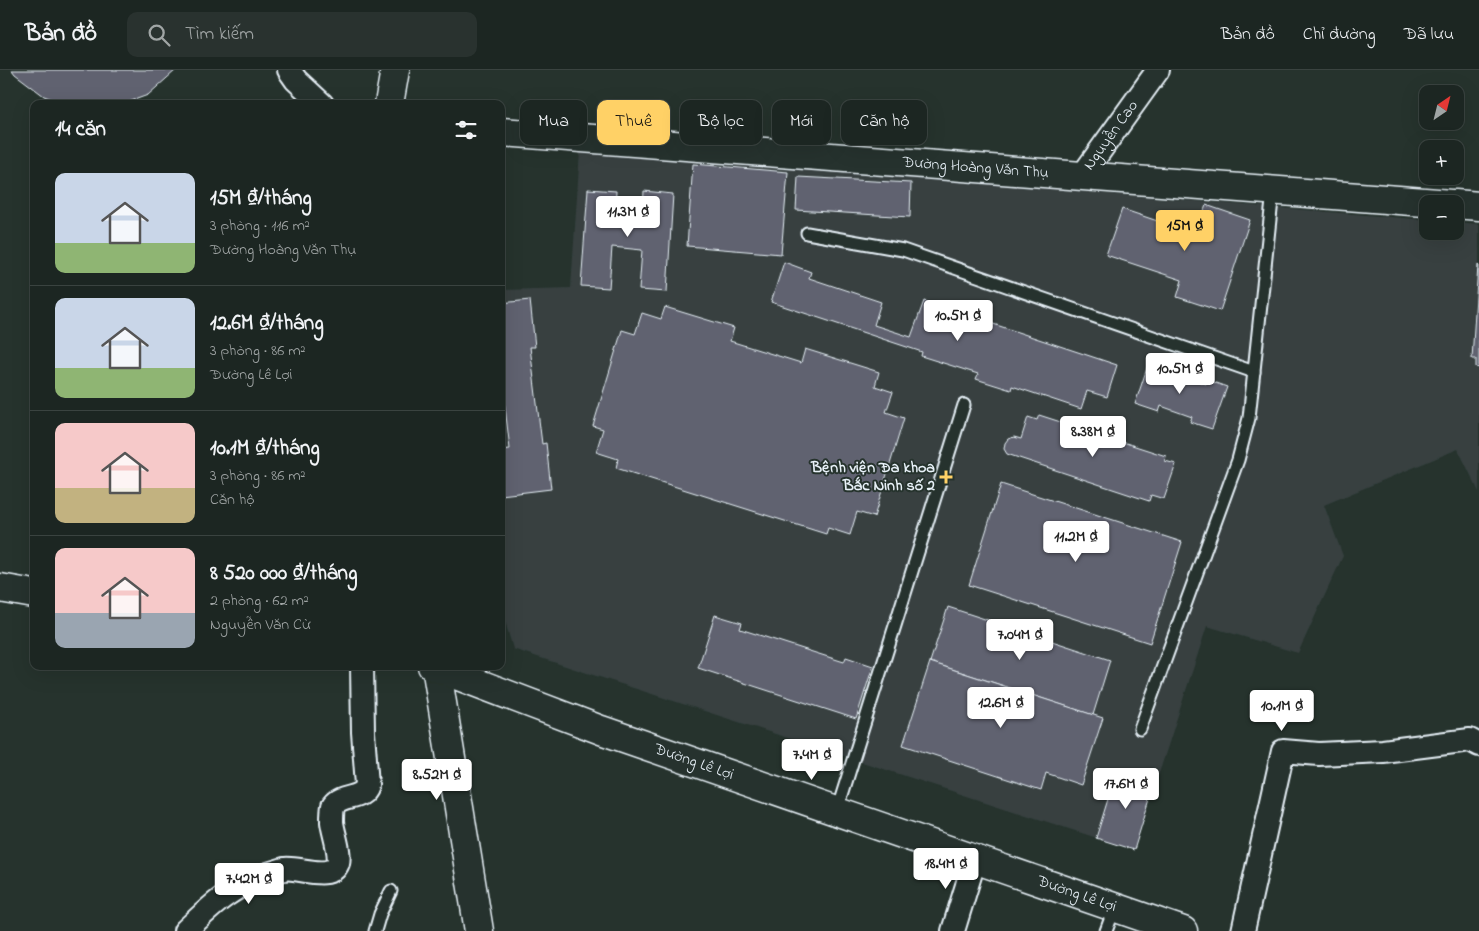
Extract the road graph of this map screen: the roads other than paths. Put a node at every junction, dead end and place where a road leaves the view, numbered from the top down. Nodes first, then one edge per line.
1 (289, 70) edge
2 (395, 70) edge
3 (1158, 70) edge
4 (318, 100) edge
5 (390, 100) edge
6 (505, 132) edge
7 (1082, 176) junction
8 (1273, 190) junction
9 (1419, 201) edge
10 (1464, 205) edge
11 (1479, 206) edge
12 (808, 233) dead end
13 (1254, 372) junction
14 (964, 404) dead end
15 (0, 588) edge
16 (30, 593) edge
17 (362, 670) edge
18 (436, 670) edge
19 (445, 670) edge
20 (1140, 729) dead end
21 (1479, 745) edge
22 (837, 812) junction
23 (975, 859) junction
24 (391, 891) dead end
25 (1110, 919) edge
26 (185, 931) edge
27 (375, 931) edge
28 (479, 931) edge
29 (953, 931) edge
30 (1183, 931) edge
31 (1243, 931) edge

1 - 4 street
2 - 5 street
3 - 7 street, Nguyễn Cao
6 - 7 street, Đường Hoàng Văn Thụ
7 - 8 street, Đường Hoàng Văn Thụ
8 - 9 street, Đường Hoàng Văn Thụ
8 - 13 lane
10 - 11 street
12 - 13 lane
13 - 20 lane
14 - 22 lane
15 - 16 street
17 - 26 street
18 - 28 street
19 - 22 street, Đường Lê Lợi
21 - 31 street
22 - 23 street, Đường Lê Lợi
23 - 25 street, Đường Lê Lợi
23 - 29 street
24 - 27 lane
25 - 30 street, Đường Lê Lợi

